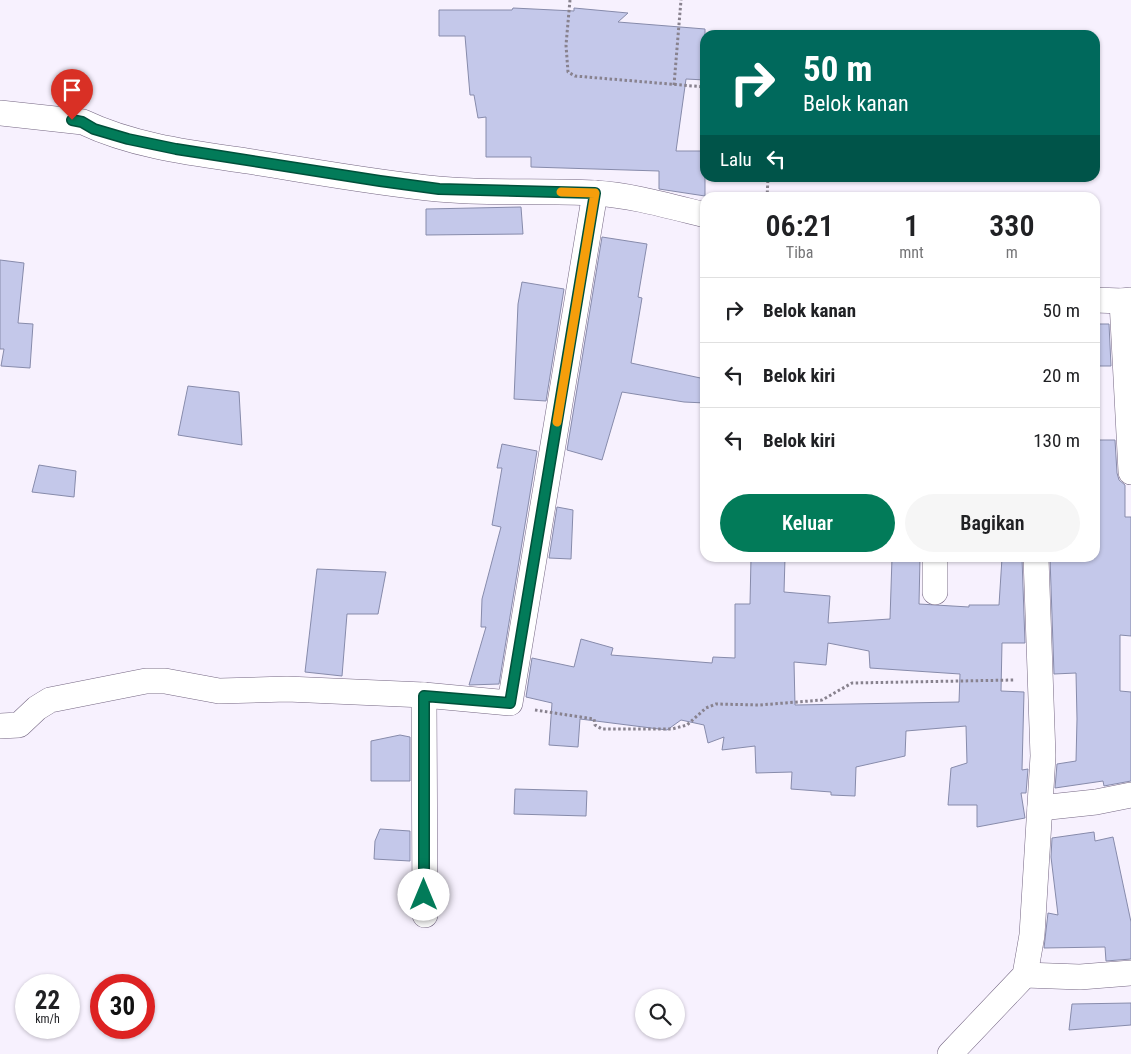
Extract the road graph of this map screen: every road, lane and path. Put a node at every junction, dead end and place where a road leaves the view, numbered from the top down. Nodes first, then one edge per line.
1 (570, 0) edge
2 (681, 0) edge
3 (674, 84) junction
4 (700, 87) edge
5 (0, 113) edge
6 (595, 193) junction
7 (700, 213) edge
8 (1100, 300) edge
9 (1126, 300) edge
10 (1131, 472) edge
11 (935, 562) edge
12 (1036, 562) edge
13 (935, 592) dead end
14 (1039, 679) junction
15 (424, 696) junction
16 (510, 703) junction
17 (0, 726) edge
18 (1131, 794) edge
19 (1040, 808) junction
20 (425, 915) dead end
21 (1131, 973) edge
22 (1025, 975) junction
23 (950, 1054) edge

1 - 3 path
2 - 3 path
3 - 4 path
5 - 6 street
6 - 7 street
6 - 16 street
8 - 9 street
9 - 10 street
11 - 13 street
12 - 14 street
14 - 16 path
14 - 19 street
15 - 16 street
15 - 17 street
15 - 20 street
18 - 19 street
19 - 22 street
21 - 22 street
22 - 23 street

